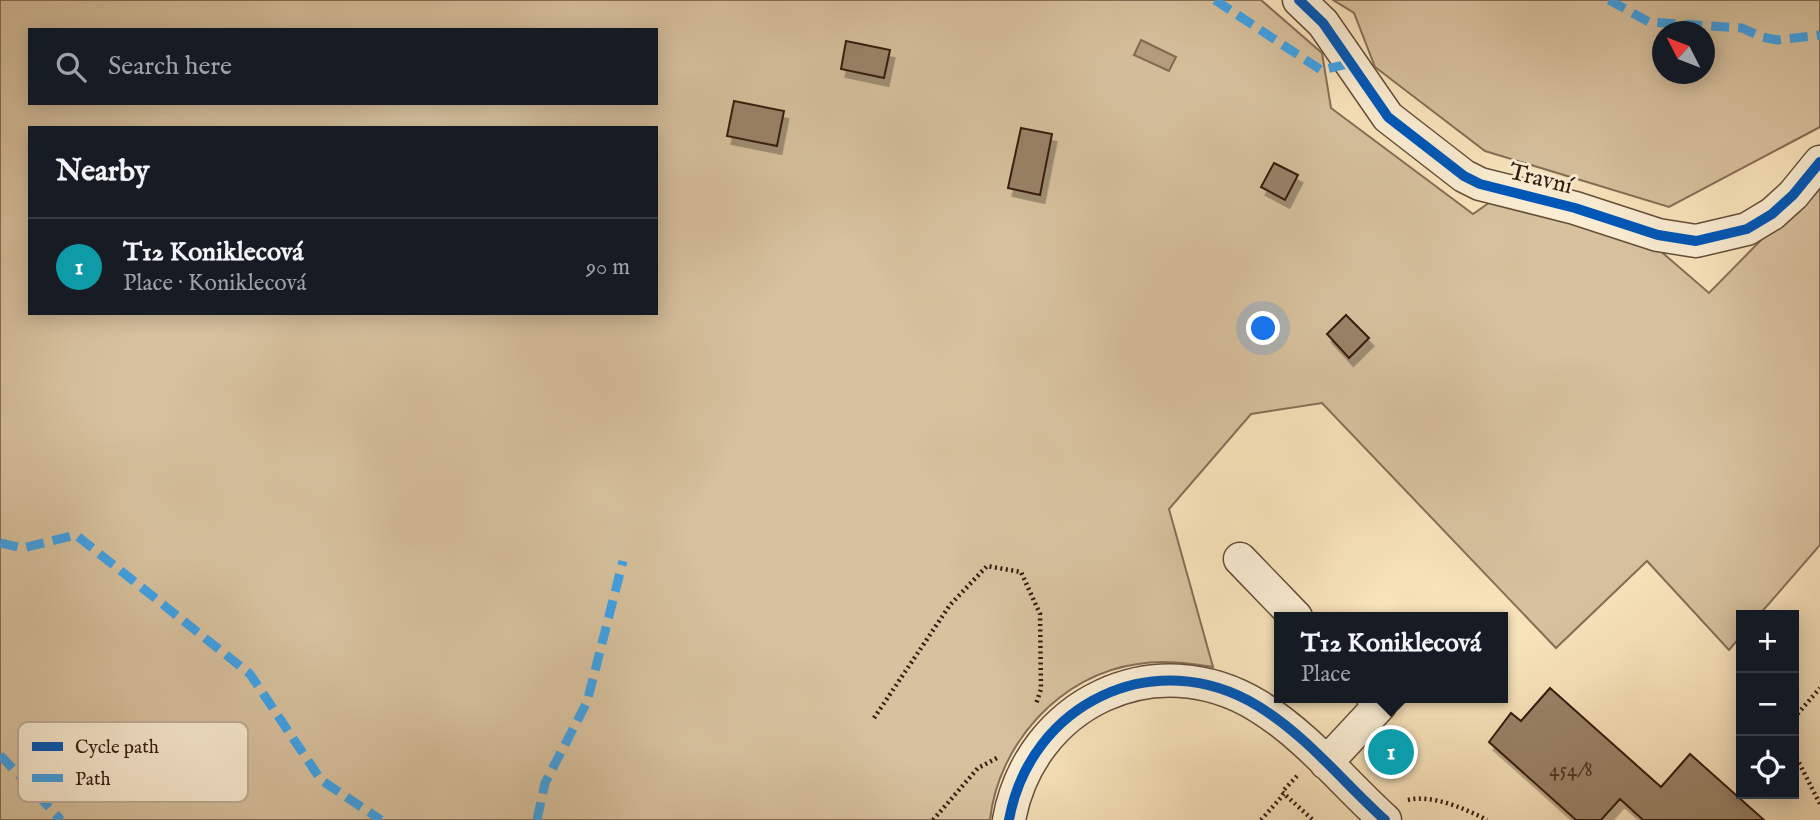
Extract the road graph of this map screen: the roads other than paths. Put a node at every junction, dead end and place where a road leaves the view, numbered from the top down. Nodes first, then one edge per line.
1 (1299, 0) edge
2 (1820, 162) edge
3 (1240, 559) dead end
4 (1291, 612) edge
5 (1378, 703) edge
6 (1315, 765) junction
7 (1394, 811) edge
8 (1009, 820) edge

1 - 2 street, Travní
3 - 4 street
5 - 6 street
6 - 7 street
6 - 8 street

